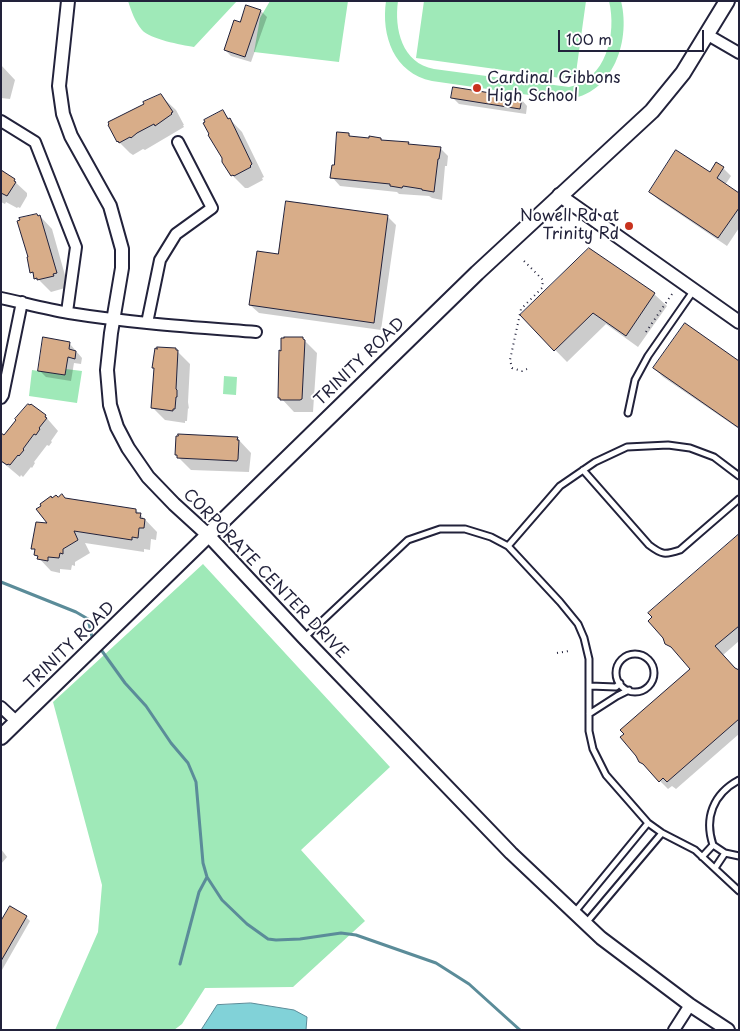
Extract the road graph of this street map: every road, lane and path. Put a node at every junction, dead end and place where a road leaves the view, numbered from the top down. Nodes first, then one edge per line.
1 (68, 1) edge
2 (727, 1) edge
3 (708, 35) junction
4 (739, 53) edge
5 (1, 121) edge
6 (178, 142) dead end
7 (559, 195) junction
8 (524, 261) dead end
9 (694, 290) junction
10 (672, 294) dead end
11 (1, 298) edge
12 (22, 302) junction
13 (67, 312) junction
14 (113, 319) junction
15 (739, 322) edge
16 (147, 324) junction
17 (256, 332) dead end
18 (646, 332) dead end
19 (527, 369) dead end
20 (1, 398) edge
21 (628, 413) dead end
22 (583, 470) junction
23 (739, 476) edge
24 (739, 499) edge
25 (208, 535) junction
26 (508, 546) junction
27 (304, 638) junction
28 (569, 651) dead end
29 (557, 653) dead end
30 (620, 683) junction
31 (590, 686) junction
32 (629, 690) junction
33 (1, 707) edge
34 (589, 714) junction
35 (17, 722) junction
36 (1, 737) edge
37 (739, 780) edge
38 (648, 822) junction
39 (662, 832) junction
40 (713, 845) junction
41 (725, 854) junction
42 (739, 856) edge
43 (702, 857) junction
44 (715, 868) junction
45 (739, 891) edge
46 (574, 913) junction
47 (586, 924) junction
48 (690, 1005) junction
49 (674, 1030) edge
50 (728, 1030) edge

1 - 14 street, CORPORATE CENTER DRIVE
2 - 3 main road, TRINITY ROAD
3 - 4 street
3 - 7 main road, TRINITY ROAD
5 - 13 street
6 - 16 street
7 - 9 street
7 - 25 main road, TRINITY ROAD
8 - 19 path
9 - 15 street
9 - 21 lane
10 - 18 path
11 - 12 street
12 - 13 street
12 - 20 street
13 - 14 street
14 - 16 street
14 - 25 street, CORPORATE CENTER DRIVE
16 - 17 street
22 - 23 lane
22 - 24 lane
22 - 26 lane
25 - 27 street, CORPORATE CENTER DRIVE
25 - 35 main road, TRINITY ROAD
26 - 27 lane
26 - 31 lane
27 - 46 street, CORPORATE CENTER DRIVE
28 - 29 path
30 - 31 lane
30 - 32 lane
30 - 32 lane
31 - 34 lane
32 - 34 lane
33 - 35 street
34 - 38 lane
35 - 36 main road, TRINITY ROAD
37 - 40 lane
38 - 39 lane
38 - 46 lane
39 - 43 lane
39 - 47 lane
40 - 41 lane
40 - 43 lane
41 - 42 lane
41 - 44 lane
43 - 44 lane
44 - 45 lane
46 - 47 street, CORPORATE CENTER DRIVE
47 - 48 street, CORPORATE CENTER DRIVE
48 - 49 street
48 - 50 street, CORPORATE CENTER DRIVE

